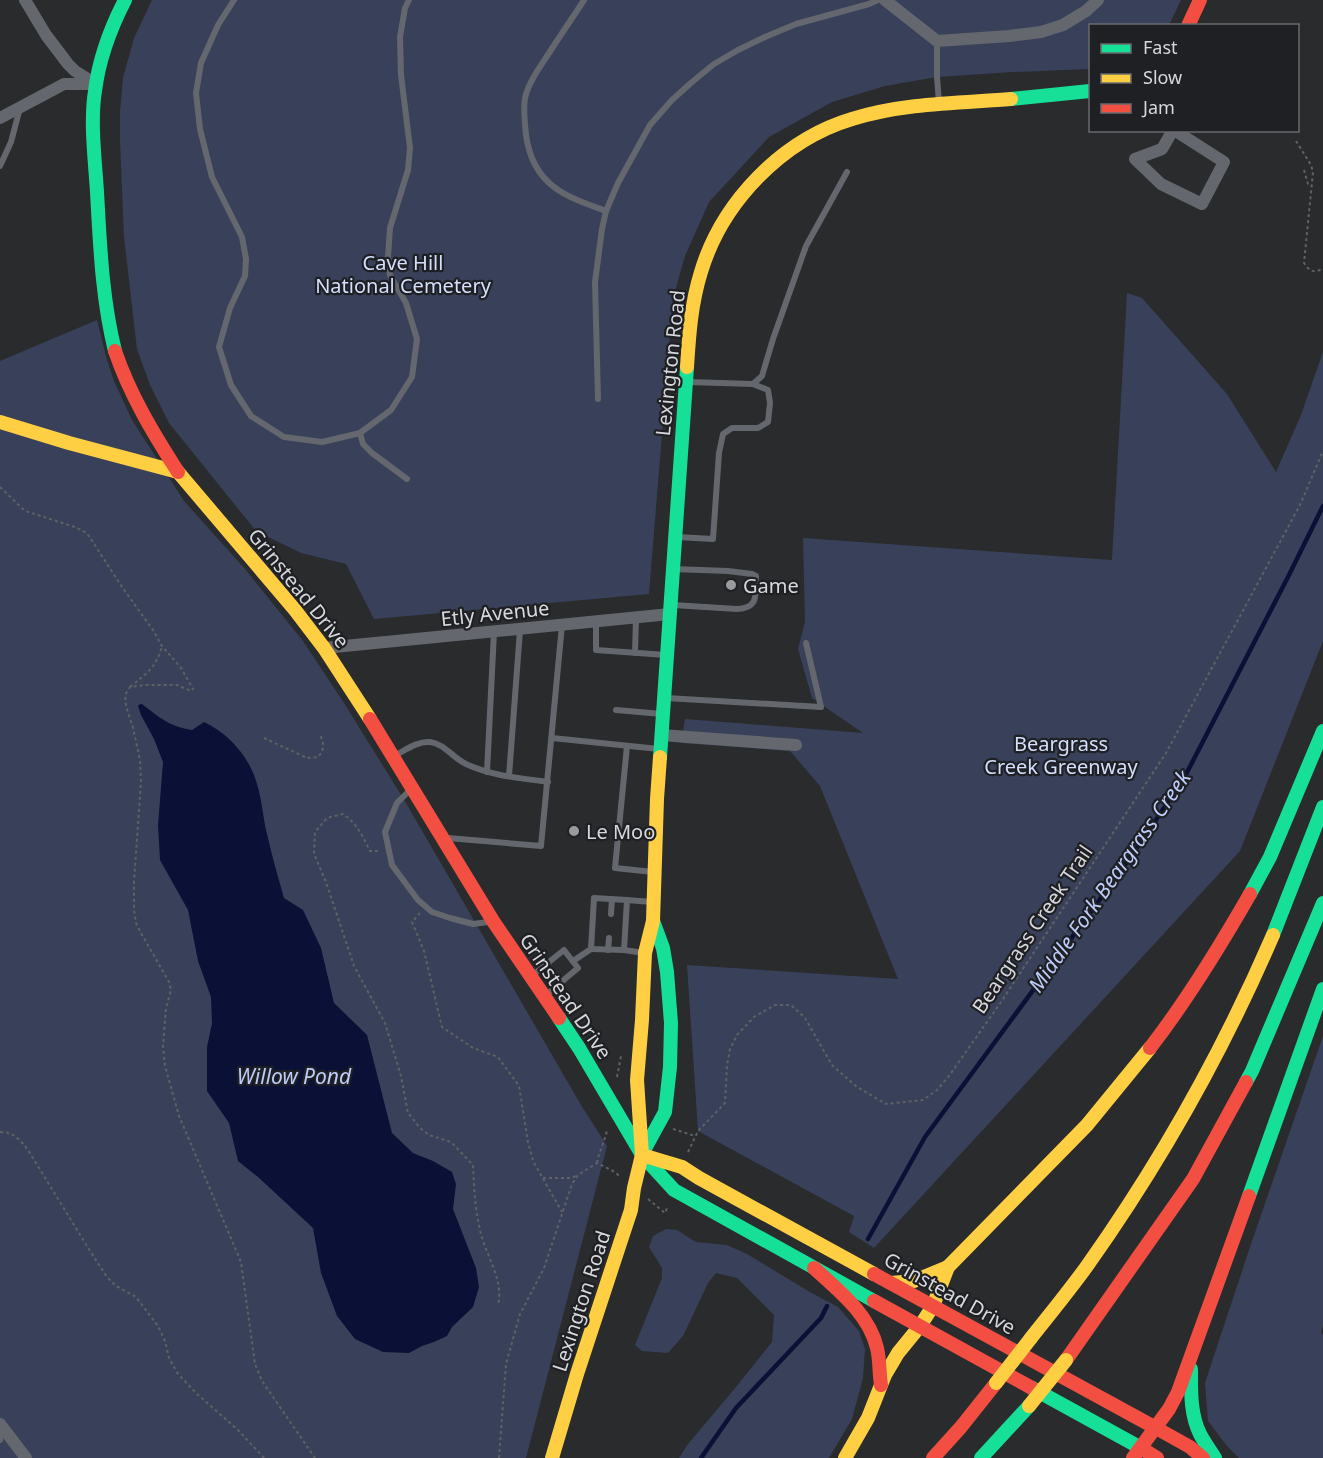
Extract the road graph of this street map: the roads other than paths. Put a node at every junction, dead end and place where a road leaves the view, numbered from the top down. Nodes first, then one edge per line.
1 (25, 0) edge
2 (125, 0) edge
3 (234, 0) edge
4 (409, 0) edge
5 (584, 0) edge
6 (878, 0) edge
7 (885, 0) edge
8 (1098, 0) edge
9 (1200, 0) edge
10 (1189, 24) edge
11 (937, 41) junction
12 (96, 84) junction
13 (1089, 92) edge
14 (940, 105) junction
15 (20, 107) junction
16 (0, 118) edge
17 (1172, 132) edge
18 (1176, 132) edge
19 (0, 166) edge
20 (847, 172) dead end
21 (606, 211) junction
22 (686, 382) junction
23 (753, 384) junction
24 (598, 399) dead end
25 (0, 423) edge
26 (360, 434) junction
27 (178, 472) junction
28 (407, 479) dead end
29 (675, 537) junction
30 (673, 569) junction
31 (670, 609) junction
32 (636, 618) junction
33 (596, 622) junction
34 (562, 625) junction
35 (520, 630) junction
36 (494, 632) junction
37 (806, 643) dead end
38 (324, 648) junction
39 (635, 653) junction
40 (667, 655) junction
41 (664, 698) junction
42 (616, 710) dead end
43 (663, 714) junction
44 (1323, 731) edge
45 (552, 738) junction
46 (661, 742) junction
47 (796, 745) dead end
48 (627, 746) junction
49 (393, 756) junction
50 (487, 772) junction
51 (509, 776) junction
52 (548, 782) junction
53 (412, 788) junction
54 (1323, 807) edge
55 (442, 837) junction
56 (654, 872) junction
57 (612, 899) junction
58 (627, 900) junction
59 (652, 902) junction
60 (1323, 903) edge
61 (611, 914) dead end
62 (493, 921) junction
63 (653, 921) junction
64 (609, 938) dead end
65 (591, 949) junction
66 (608, 950) junction
67 (624, 951) junction
68 (645, 953) junction
69 (573, 961) junction
70 (530, 977) junction
71 (1323, 989) edge
72 (544, 997) junction
73 (642, 1155) junction
74 (948, 1267) junction
75 (814, 1268) junction
76 (891, 1283) junction
77 (933, 1306) junction
78 (920, 1326) junction
79 (1192, 1355) junction
80 (881, 1385) junction
81 (0, 1424) edge
82 (1156, 1428) junction
83 (0, 1433) edge
84 (0, 1440) edge
85 (1137, 1453) edge
86 (26, 1458) edge
87 (552, 1458) edge
88 (845, 1458) edge
89 (933, 1458) edge
90 (981, 1458) edge
91 (1157, 1458) edge
92 (1203, 1458) edge
93 (1215, 1458) edge

1 - 12 street
2 - 12 main road, Grinstead Drive
3 - 26 lane
4 - 26 lane
5 - 21 lane
6 - 21 lane
7 - 11 street
8 - 11 street
9 - 10 main road
11 - 14 lane
12 - 15 street
12 - 27 main road, Grinstead Drive
13 - 14 main road, Lexington Road
14 - 22 main road, Lexington Road
15 - 16 street
15 - 19 lane
17 - 18 street
20 - 23 lane
21 - 24 lane
22 - 23 lane
22 - 29 main road, Lexington Road
23 - 29 lane
25 - 27 main road
26 - 28 lane
27 - 38 main road, Grinstead Drive
29 - 30 main road, Lexington Road
30 - 31 main road, Lexington Road
30 - 31 lane
31 - 32 street, Etly Avenue
31 - 40 main road, Lexington Road
32 - 33 street, Etly Avenue
32 - 39 lane
33 - 34 street, Etly Avenue
33 - 39 lane
34 - 35 street, Etly Avenue
34 - 45 lane
35 - 36 street, Etly Avenue
35 - 51 lane
36 - 38 street, Etly Avenue
36 - 50 lane
37 - 41 lane
38 - 49 main road, Grinstead Drive
39 - 40 lane
40 - 41 main road, Lexington Road
41 - 43 main road, Lexington Road
42 - 43 lane
43 - 46 main road, Lexington Road
44 - 74 main road
45 - 48 lane
45 - 52 lane
46 - 47 street
46 - 48 lane
46 - 56 main road, Lexington Road
48 - 56 lane
49 - 50 lane
49 - 53 main road, Grinstead Drive
50 - 51 lane
51 - 52 lane
52 - 55 lane
53 - 55 main road, Grinstead Drive
53 - 62 lane
54 - 89 main road, bridge
55 - 62 main road, Grinstead Drive
56 - 59 main road, Lexington Road
57 - 58 lane
57 - 61 lane
57 - 65 lane
58 - 59 lane
58 - 67 lane
59 - 63 main road, Lexington Road
60 - 90 main road, bridge
62 - 70 main road, Grinstead Drive
63 - 68 main road, Lexington Road
63 - 73 main road, Lexington Road
64 - 66 lane
65 - 66 lane
65 - 69 lane
66 - 67 lane
67 - 68 lane
68 - 73 main road, Lexington Road
69 - 70 lane
69 - 72 lane
70 - 72 main road, Grinstead Drive
71 - 79 main road
72 - 73 main road, Grinstead Drive
73 - 75 main road, Grinstead Drive
73 - 76 main road, Grinstead Drive
73 - 87 main road, Lexington Road
74 - 76 main road
74 - 77 main road
75 - 78 main road, Grinstead Drive
75 - 80 main road
76 - 77 main road, Grinstead Drive
77 - 78 main road
77 - 82 main road, Grinstead Drive
78 - 80 main road
78 - 85 main road, Grinstead Drive
79 - 82 main road
79 - 93 main road
80 - 88 main road
81 - 86 street
82 - 85 main road
82 - 92 main road, Grinstead Drive
83 - 84 lane
85 - 91 main road, Grinstead Drive

